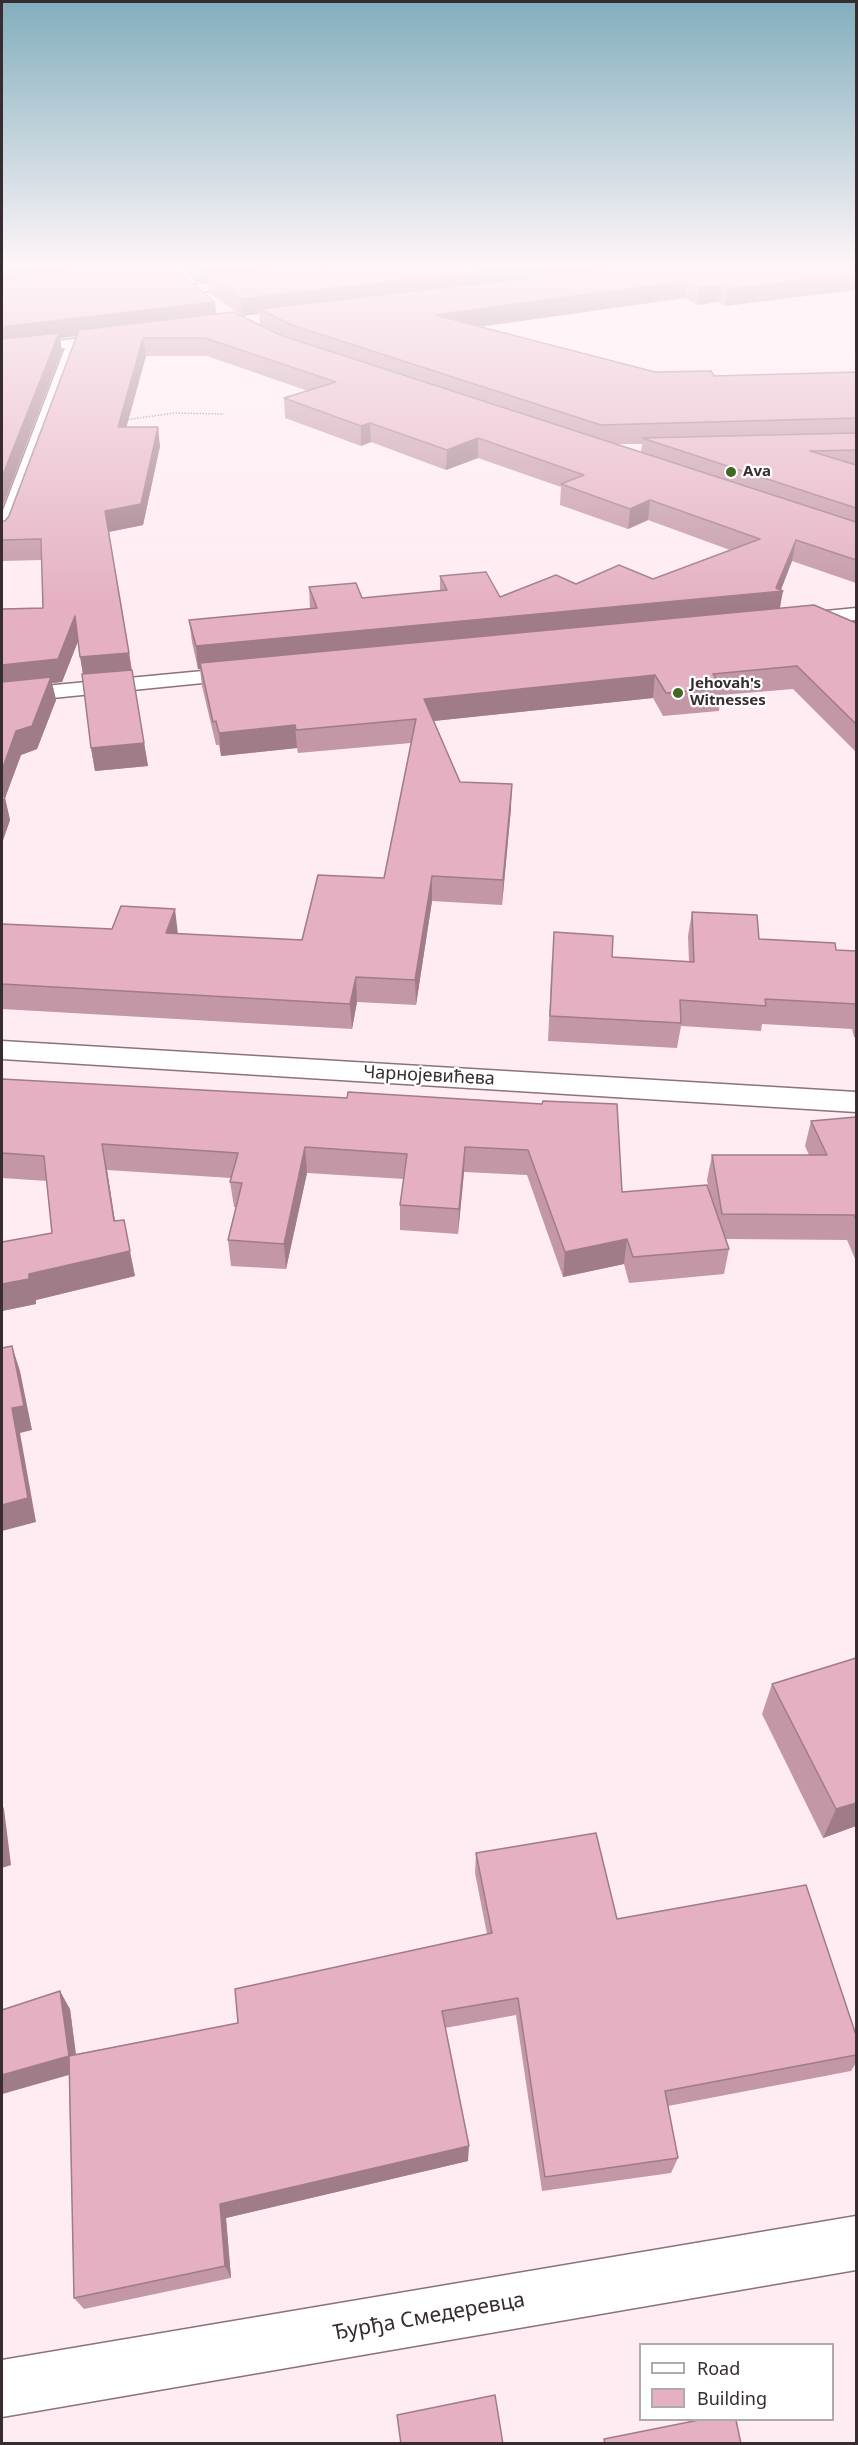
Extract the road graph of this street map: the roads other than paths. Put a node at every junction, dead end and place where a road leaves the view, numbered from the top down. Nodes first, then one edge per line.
1 (61, 378) edge
2 (2, 536) edge
3 (856, 614) edge
4 (773, 622) edge
5 (263, 672) edge
6 (2, 697) edge
7 (2, 1050) edge
8 (856, 1102) edge
9 (856, 2243) edge
10 (2, 2389) edge

1 - 2 street
3 - 4 street
5 - 6 street
7 - 8 street, Чарнојевићева
9 - 10 street, Ђурђа Смедеревца

